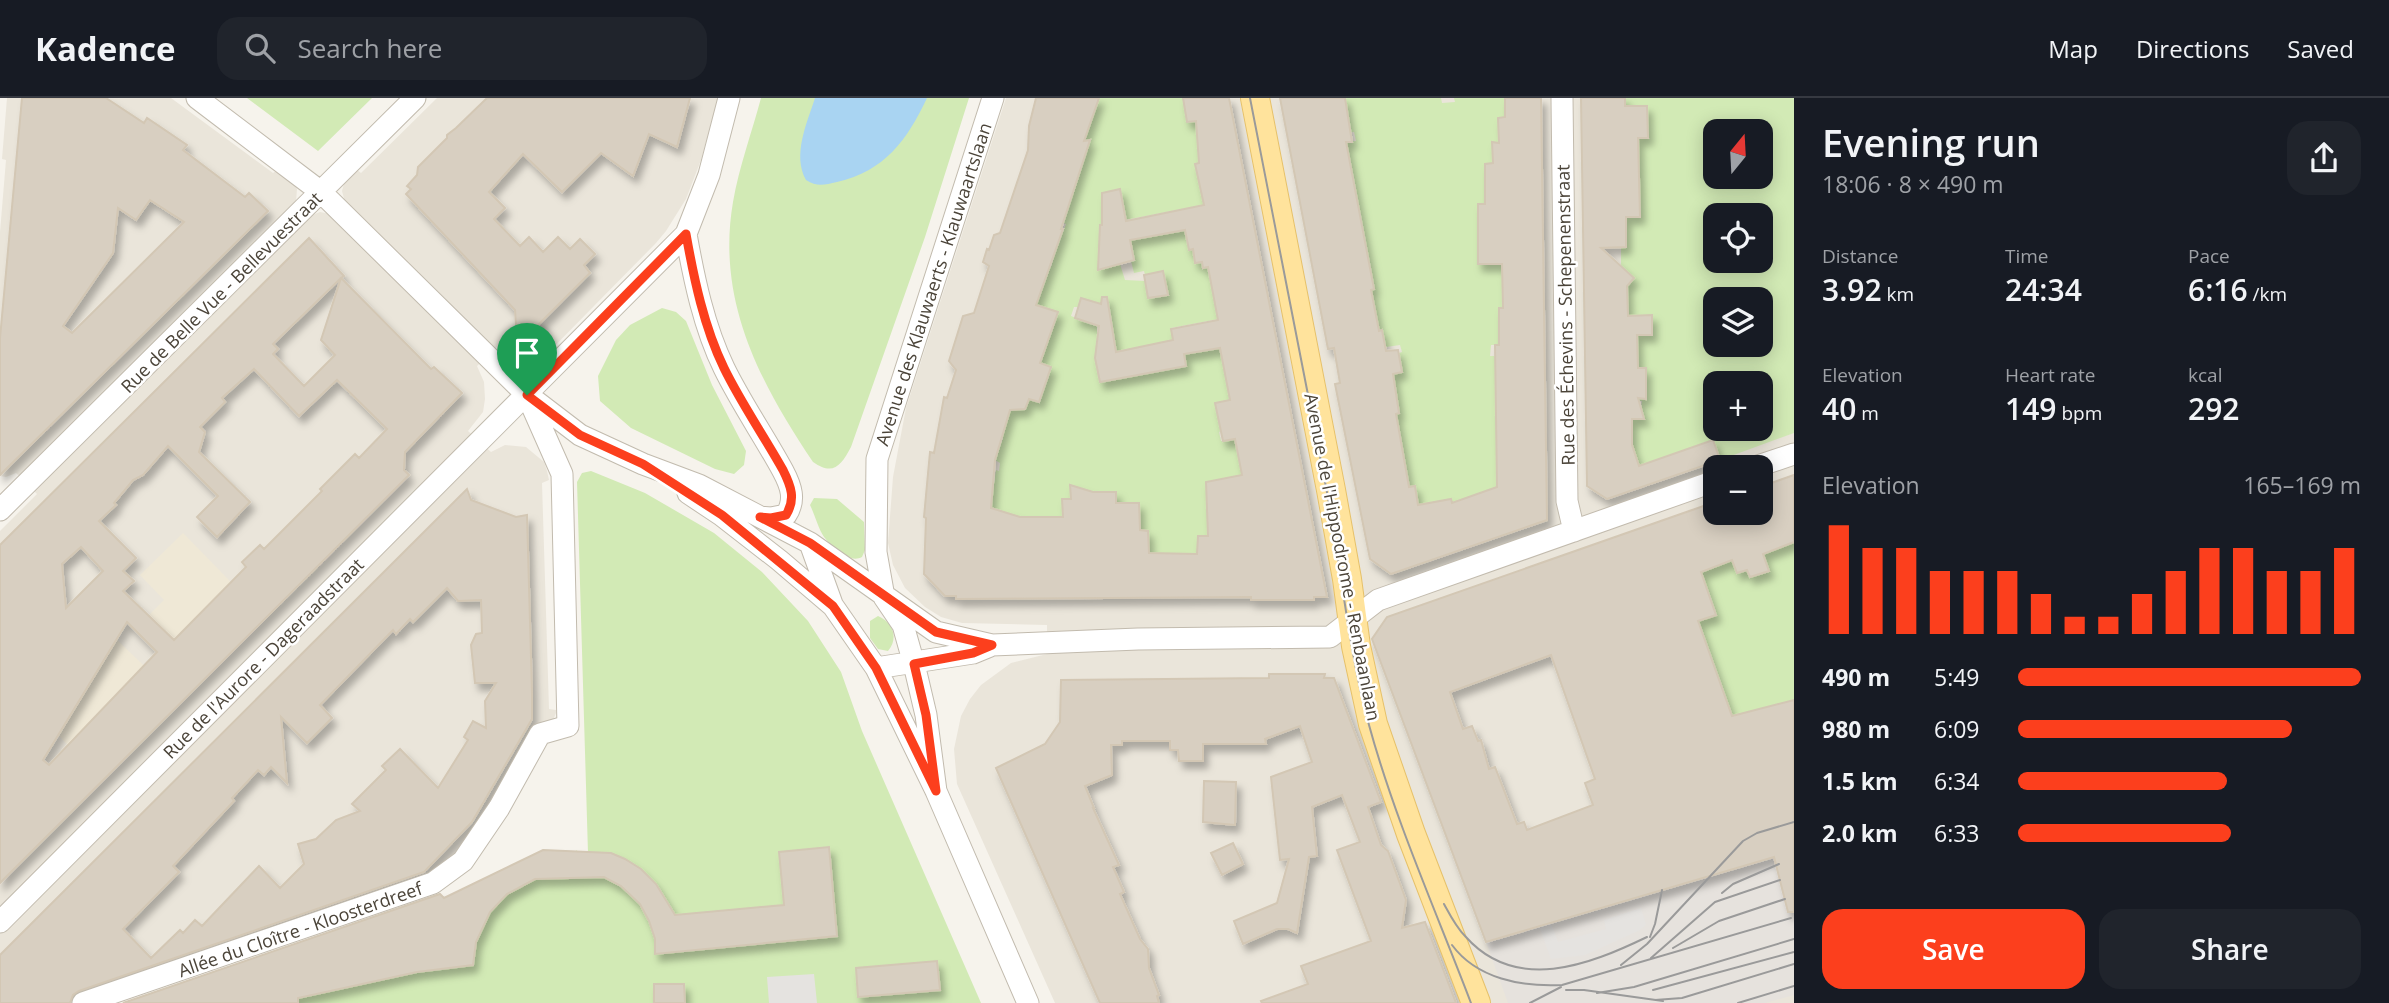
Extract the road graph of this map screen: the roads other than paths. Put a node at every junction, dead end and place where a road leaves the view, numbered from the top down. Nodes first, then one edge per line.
1 (197, 98) edge
2 (415, 98) edge
3 (729, 98) edge
4 (993, 98) edge
5 (1255, 98) edge
6 (1562, 98) edge
7 (321, 192) junction
8 (686, 234) junction
9 (527, 395) junction
10 (1794, 454) edge
11 (1773, 461) edge
12 (643, 464) junction
13 (0, 485) edge
14 (25, 485) junction
15 (1703, 485) edge
16 (0, 510) edge
17 (760, 517) junction
18 (1574, 531) junction
19 (810, 543) junction
20 (884, 597) junction
21 (833, 606) junction
22 (1353, 619) junction
23 (992, 645) junction
24 (914, 664) junction
25 (876, 668) junction
26 (936, 791) junction
27 (0, 922) edge
28 (83, 1003) edge
29 (1028, 1003) edge
30 (1476, 1003) edge

1 - 7 street
2 - 7 street, Rue de Belle Vue - Bellevuestraat
3 - 8 street
4 - 20 street, Avenue des Klauwaerts - Klauwaartslaan
5 - 22 main road, Avenue de l'Hippodrome - Renbaanlaan
6 - 18 street, Rue des Échevins - Schepenenstraat
7 - 9 street
7 - 14 street, Rue de Belle Vue - Bellevuestraat
8 - 9 street, Rue de l'Aurore - Dageraadstraat
8 - 17 street
9 - 12 street
9 - 27 street, Rue de l'Aurore - Dageraadstraat
9 - 28 street, Allée du Cloître - Kloosterdreef
10 - 11 street
12 - 17 street
12 - 21 street
13 - 14 street
14 - 16 street, Rue de Belle Vue - Bellevuestraat
15 - 18 street
17 - 19 street
18 - 22 street
19 - 20 street
19 - 21 street
20 - 23 street
20 - 24 street
21 - 25 street
22 - 23 street
22 - 30 main road, Avenue de l'Hippodrome - Renbaanlaan
23 - 24 street
24 - 25 street
24 - 26 street
25 - 26 street
26 - 29 street

